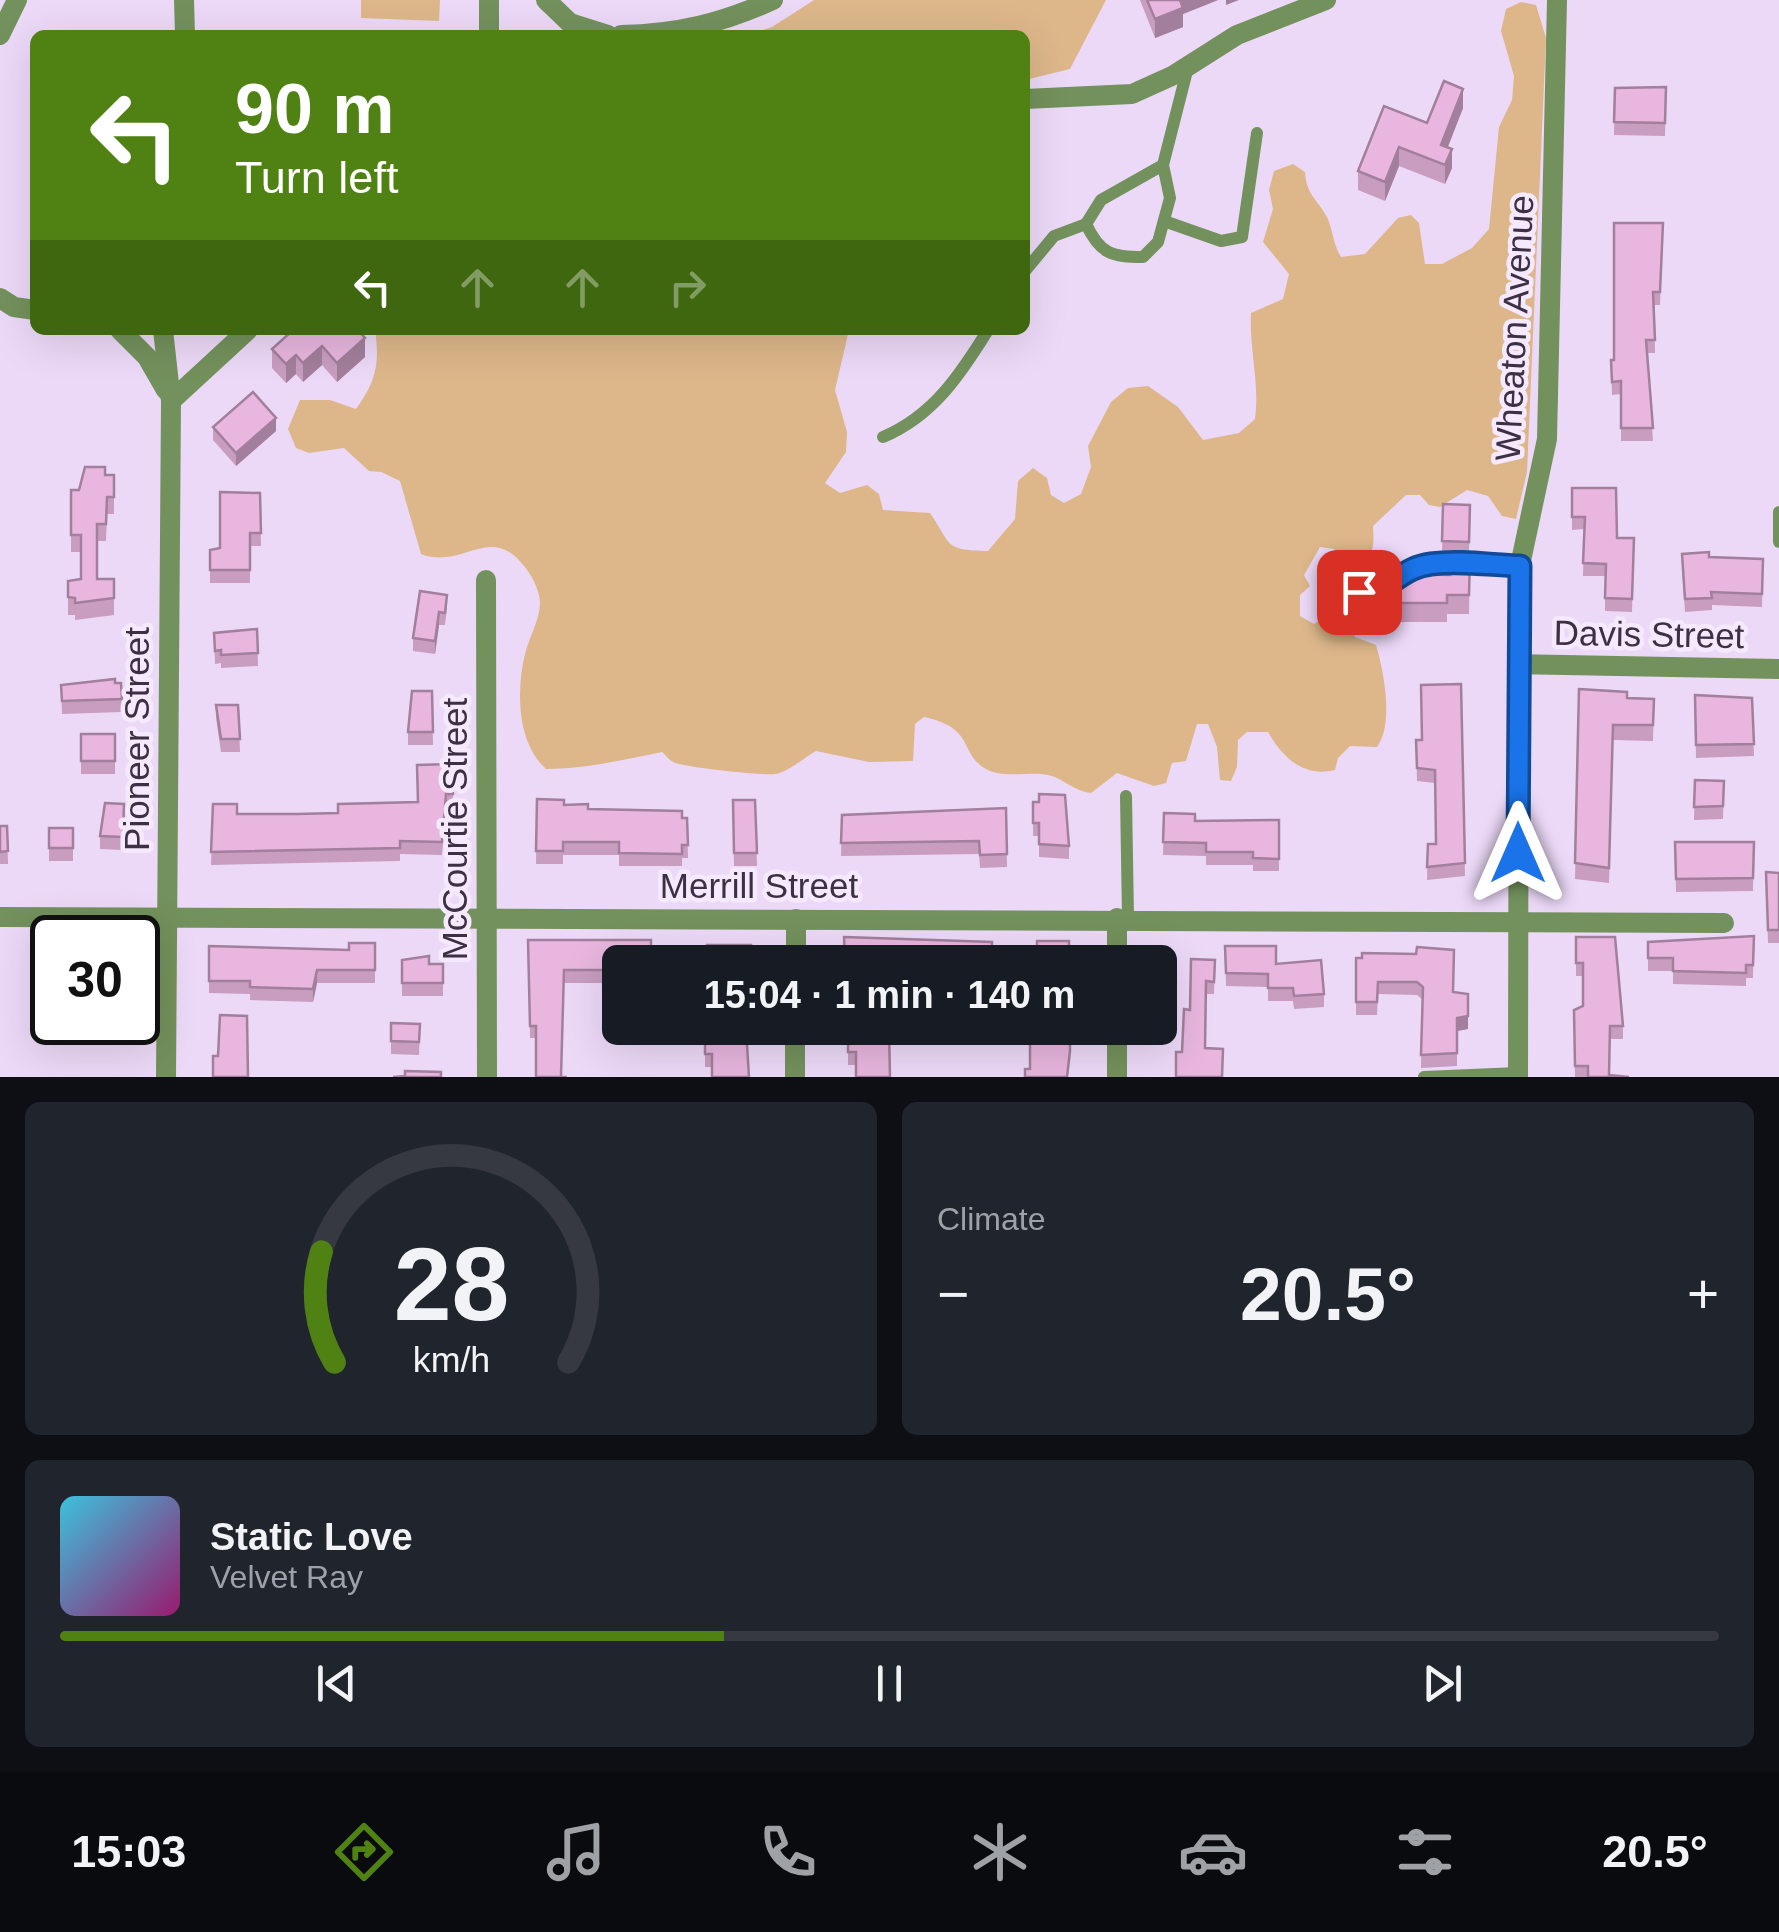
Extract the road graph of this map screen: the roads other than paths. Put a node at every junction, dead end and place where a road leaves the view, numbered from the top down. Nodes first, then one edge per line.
1 (18, 0) edge
2 (184, 0) edge
3 (489, 0) edge
4 (546, 0) edge
5 (774, 0) edge
6 (1326, 0) edge
7 (1557, 0) edge
8 (185, 30) edge
9 (490, 30) edge
10 (593, 30) edge
11 (693, 30) edge
12 (0, 34) edge
13 (1188, 64) junction
14 (1030, 99) edge
15 (1257, 133) dead end
16 (1162, 165) junction
17 (1164, 221) junction
18 (1086, 224) junction
19 (1030, 266) edge
20 (0, 298) edge
21 (30, 309) edge
22 (125, 335) edge
23 (164, 335) edge
24 (243, 335) edge
25 (985, 335) edge
26 (171, 401) junction
27 (883, 437) dead end
28 (1779, 512) edge
29 (1779, 542) edge
30 (1520, 566) junction
31 (486, 580) dead end
32 (1337, 593) dead end
33 (1518, 664) junction
34 (1779, 668) edge
35 (1126, 796) dead end
36 (487, 916) junction
37 (0, 917) edge
38 (168, 917) junction
39 (796, 918) junction
40 (1122, 918) junction
41 (1518, 923) junction
42 (1724, 923) dead end
43 (796, 945) edge
44 (1119, 945) edge
45 (795, 1045) edge
46 (1117, 1045) edge
47 (1518, 1075) edge
48 (166, 1077) edge
49 (487, 1077) edge
50 (795, 1077) edge
51 (1117, 1077) edge
52 (1424, 1077) edge

1 - 12 street
2 - 8 street
3 - 9 street
4 - 10 street
5 - 11 street
6 - 13 street
7 - 30 street, Wheaton Avenue
13 - 14 street
13 - 16 lane
15 - 17 lane
16 - 17 lane
16 - 18 lane
17 - 18 lane
18 - 19 lane
20 - 21 street
22 - 26 street
23 - 26 street, Pioneer Street
24 - 26 street
25 - 27 lane
26 - 38 street, Pioneer Street
28 - 29 lane
30 - 32 lane
30 - 33 street, Wheaton Avenue
31 - 36 street, McCourtie Street
33 - 34 street, Davis Street
33 - 41 street, Wheaton Avenue
35 - 40 lane
36 - 38 street, Merrill Street
36 - 39 street, Merrill Street
36 - 49 street, McCourtie Street
37 - 38 street, Merrill Street
38 - 48 street, Pioneer Street
39 - 40 street, Merrill Street
39 - 43 street
40 - 41 street, Merrill Street
40 - 44 street
41 - 42 street, Merrill Street
41 - 47 street, Wheaton Avenue
45 - 50 street
46 - 51 street
47 - 52 lane

